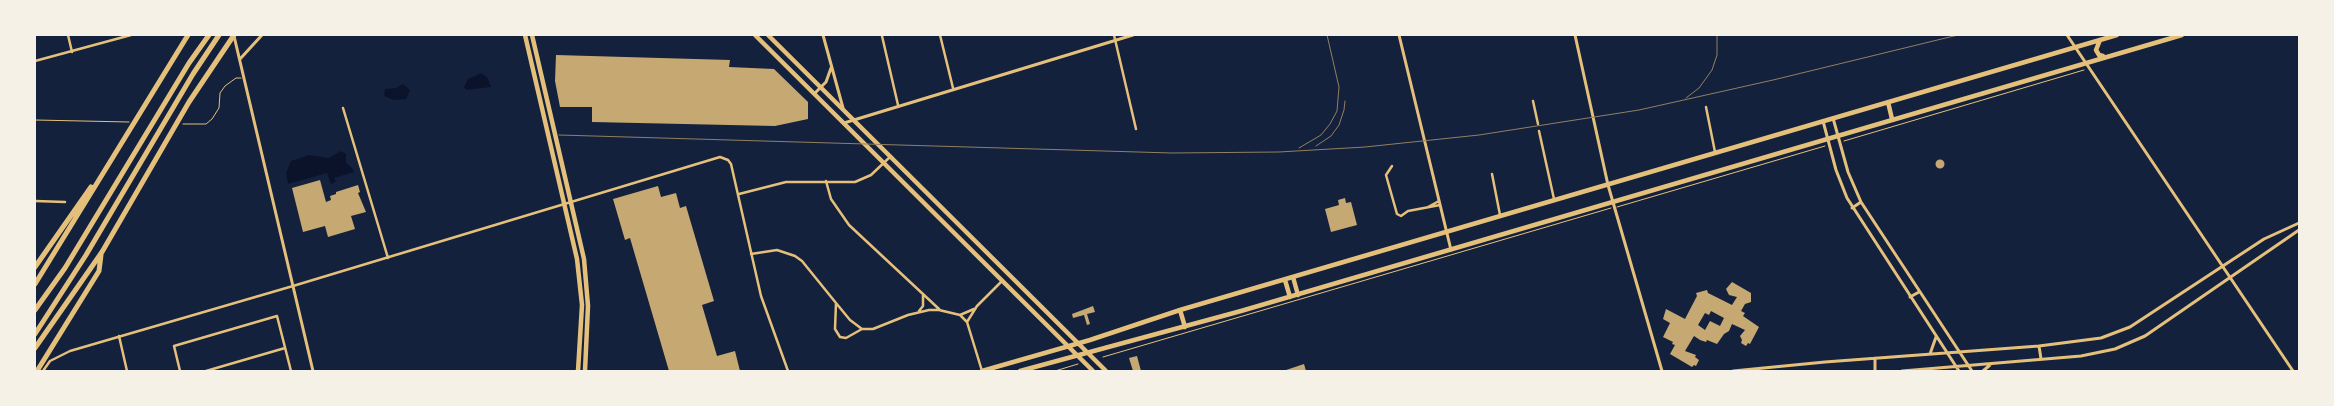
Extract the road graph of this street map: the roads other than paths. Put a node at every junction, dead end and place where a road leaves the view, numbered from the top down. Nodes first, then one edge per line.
1 (68, 35) edge
2 (131, 35) edge
3 (188, 35) edge
4 (209, 35) edge
5 (218, 35) edge
6 (234, 35) edge
7 (262, 35) edge
8 (525, 35) edge
9 (532, 35) edge
10 (755, 35) edge
11 (768, 35) edge
12 (823, 35) edge
13 (940, 35) edge
14 (1114, 35) edge
15 (1133, 35) edge
16 (1399, 35) edge
17 (1575, 35) edge
18 (2067, 35) edge
19 (2117, 35) edge
20 (2182, 35) edge
21 (123, 36) edge
22 (882, 36) edge
23 (1114, 40) junction
24 (2100, 40) junction
25 (2075, 47) junction
26 (72, 52) junction
27 (2104, 57) junction
28 (240, 59) junction
29 (35, 61) edge
30 (2086, 62) junction
31 (796, 63) junction
32 (831, 67) junction
33 (789, 69) junction
34 (821, 87) junction
35 (953, 88) junction
36 (814, 94) junction
37 (1532, 101) dead end
38 (1888, 102) junction
39 (898, 105) junction
40 (1706, 107) dead end
41 (343, 108) dead end
42 (845, 111) junction
43 (1833, 118) junction
44 (853, 119) junction
45 (1892, 119) junction
46 (1823, 121) junction
47 (843, 123) junction
48 (1538, 124) dead end
49 (1136, 129) dead end
50 (1539, 131) dead end
51 (1838, 136) junction
52 (1828, 140) junction
53 (1716, 153) junction
54 (115, 154) junction
55 (891, 156) junction
56 (884, 163) junction
57 (1392, 166) dead end
58 (1492, 174) dead end
59 (826, 182) junction
60 (1608, 185) junction
61 (739, 194) junction
62 (35, 201) edge
63 (1554, 201) junction
64 (65, 202) dead end
65 (571, 202) junction
66 (1613, 202) junction
67 (1861, 202) junction
68 (1440, 203) junction
69 (564, 204) junction
70 (940, 206) junction
71 (1428, 207) junction
72 (1852, 208) junction
73 (934, 213) junction
74 (1501, 216) junction
75 (2299, 223) edge
76 (2299, 230) edge
77 (1447, 232) junction
78 (1451, 250) junction
79 (102, 252) junction
80 (987, 252) junction
81 (751, 254) junction
82 (388, 258) junction
83 (981, 259) junction
84 (2223, 266) junction
85 (35, 267) edge
86 (1009, 274) junction
87 (1293, 278) junction
88 (2231, 278) junction
89 (1285, 280) junction
90 (1002, 281) junction
91 (35, 284) edge
92 (293, 286) junction
93 (1919, 292) junction
94 (923, 294) junction
95 (1028, 294) junction
96 (1298, 295) junction
97 (1290, 297) junction
98 (1910, 297) junction
99 (1021, 300) junction
100 (836, 303) junction
101 (977, 306) junction
102 (35, 310) edge
103 (939, 310) junction
104 (1180, 310) junction
105 (918, 312) junction
106 (960, 315) junction
107 (967, 322) junction
108 (1185, 327) junction
109 (862, 329) junction
110 (35, 334) edge
111 (119, 336) junction
112 (1936, 337) junction
113 (1078, 344) junction
114 (1068, 346) junction
115 (2039, 346) junction
116 (35, 348) edge
117 (285, 348) junction
118 (1959, 352) junction
119 (1087, 353) junction
120 (1946, 353) junction
121 (1930, 354) junction
122 (1076, 355) junction
123 (1874, 358) junction
124 (2040, 360) junction
125 (1797, 364) junction
126 (1991, 364) junction
127 (1968, 366) junction
128 (1956, 367) junction
129 (37, 371) edge
130 (43, 371) edge
131 (127, 371) edge
132 (180, 371) edge
133 (206, 371) edge
134 (290, 371) edge
135 (313, 371) edge
136 (578, 371) edge
137 (585, 371) edge
138 (788, 371) edge
139 (982, 371) edge
140 (1020, 371) edge
141 (1093, 371) edge
142 (1106, 371) edge
143 (1662, 371) edge
144 (1733, 371) edge
145 (1798, 371) edge
146 (1875, 371) edge
147 (1902, 371) edge
148 (1959, 371) edge
149 (1972, 371) edge
150 (1983, 371) edge
151 (2293, 371) edge

1 - 26 street
2 - 21 street
3 - 54 highway
4 - 102 highway
5 - 110 highway
6 - 28 street
6 - 79 highway
7 - 28 street
8 - 69 main road
9 - 65 main road
10 - 33 main road
11 - 31 main road
12 - 32 street
13 - 35 street
14 - 23 street
15 - 23 street
16 - 68 street
17 - 60 street
18 - 25 street
19 - 24 main road
20 - 27 main road
21 - 26 street
22 - 39 street
23 - 35 street
23 - 49 street
24 - 25 main road
24 - 27 main road
25 - 30 street
25 - 38 main road
26 - 29 street
27 - 30 main road
28 - 92 street
30 - 45 main road
30 - 84 street
31 - 33 main road
31 - 34 main road
32 - 34 street
32 - 42 street
33 - 36 main road
34 - 36 street
34 - 42 main road
35 - 39 street
36 - 47 main road
37 - 48 street
38 - 43 main road
38 - 45 main road
39 - 44 street
40 - 53 street
41 - 82 street
42 - 44 main road
43 - 46 main road
43 - 51 street
44 - 47 street
44 - 55 main road
45 - 51 main road
46 - 52 street
46 - 53 main road
47 - 56 main road
50 - 63 street
51 - 52 main road
51 - 67 street
52 - 66 main road
52 - 72 street
53 - 60 main road
54 - 85 highway
54 - 91 highway
55 - 56 street
55 - 70 main road
56 - 59 street
56 - 73 main road
57 - 71 street
58 - 74 street
59 - 61 street
59 - 94 street
60 - 63 main road
60 - 66 street
61 - 65 street
61 - 81 street
62 - 64 street
63 - 74 main road
65 - 69 street
65 - 137 main road
66 - 78 main road
66 - 143 street
67 - 72 street
67 - 93 street
68 - 71 street
68 - 71 street
68 - 77 street
69 - 82 street
69 - 136 main road
70 - 73 main road
70 - 80 main road
72 - 98 street
73 - 83 main road
74 - 77 main road
75 - 84 street
76 - 88 street
77 - 78 street
77 - 87 main road
78 - 96 main road
79 - 116 highway
79 - 129 highway
80 - 83 main road
80 - 86 main road
81 - 100 street
81 - 138 street
82 - 92 street
83 - 90 main road
84 - 88 street
84 - 115 street
86 - 90 main road
86 - 95 main road
87 - 89 main road
87 - 96 main road
88 - 124 street
88 - 151 street
89 - 97 main road
89 - 104 main road
90 - 99 main road
90 - 101 street
92 - 111 street
92 - 135 street
93 - 98 street
93 - 118 street
94 - 103 street
94 - 105 street
95 - 99 main road
95 - 113 main road
96 - 97 main road
97 - 108 main road
98 - 112 street
99 - 114 main road
100 - 109 street
100 - 109 street
101 - 106 street
101 - 107 street
103 - 105 street
103 - 106 street
104 - 108 main road
104 - 113 main road
105 - 109 street
106 - 107 street
107 - 139 street
108 - 119 main road
111 - 130 street
111 - 131 street
112 - 120 street
112 - 121 street
113 - 114 main road
113 - 119 main road
114 - 122 main road
114 - 139 main road
115 - 118 street
115 - 124 street
117 - 132 street
117 - 133 street
117 - 134 street
118 - 120 street
118 - 127 street
119 - 122 main road
119 - 142 main road
120 - 121 street
120 - 128 street
121 - 123 street
122 - 140 main road
122 - 141 main road
123 - 125 street
123 - 146 street
124 - 126 street
125 - 144 street
125 - 145 street
126 - 127 street
126 - 150 street
127 - 128 street
127 - 149 street
128 - 147 street
128 - 148 street

